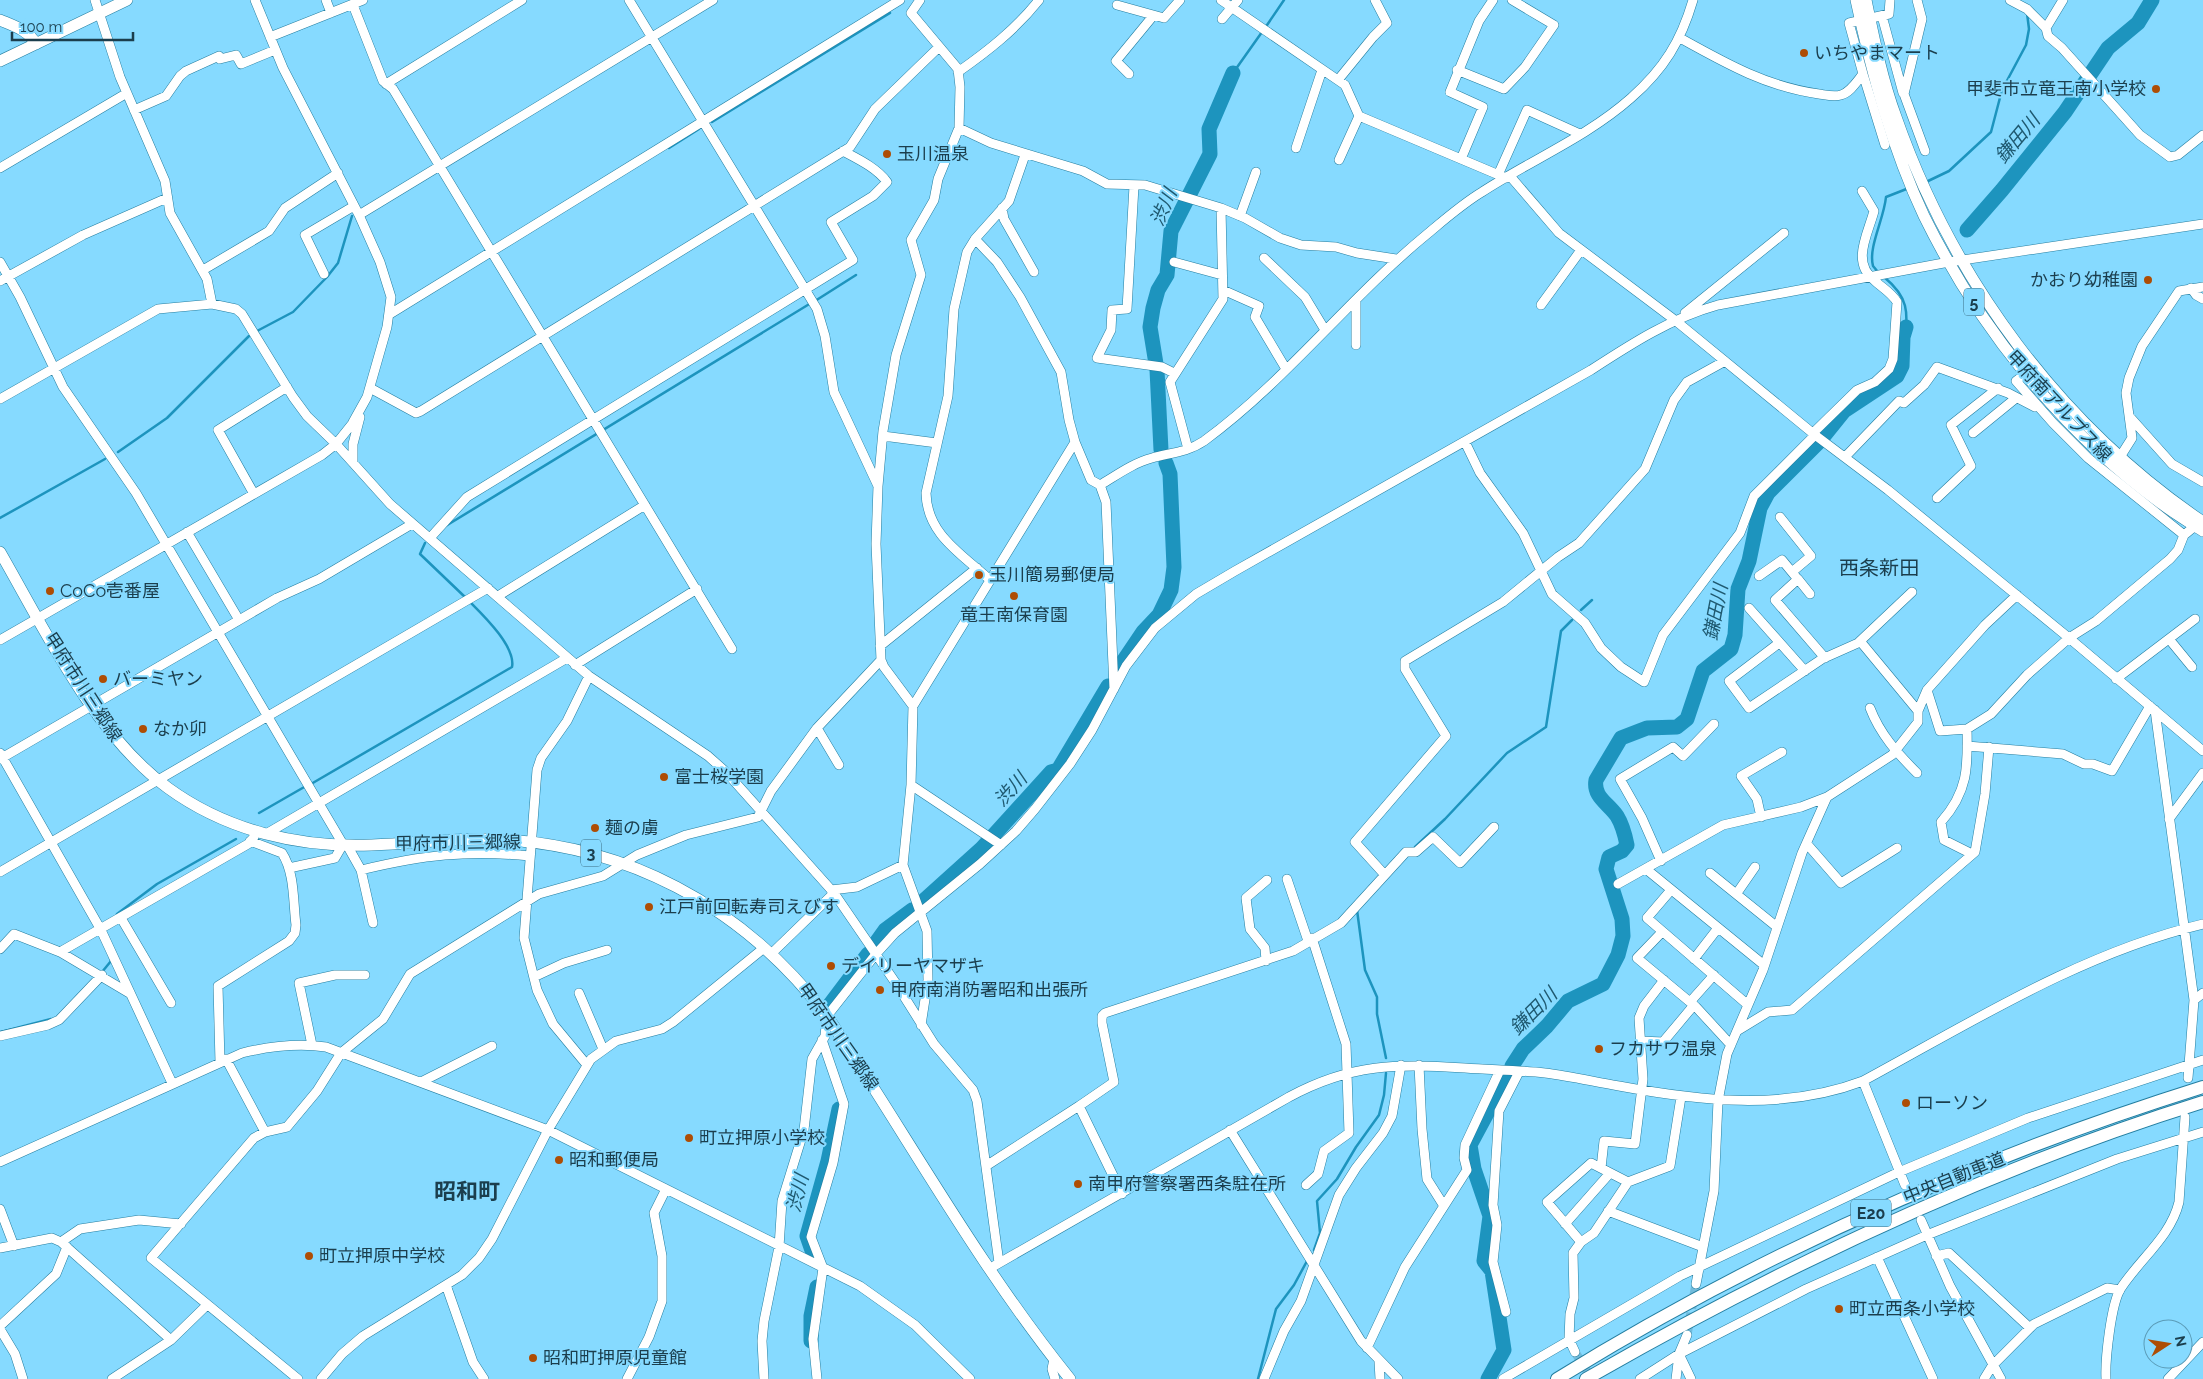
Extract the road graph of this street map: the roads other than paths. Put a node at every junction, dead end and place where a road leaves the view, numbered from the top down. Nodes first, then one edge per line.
1 (95, 0) edge
2 (126, 0) edge
3 (255, 0) edge
4 (326, 0) edge
5 (363, 0) edge
6 (522, 0) edge
7 (629, 0) edge
8 (713, 0) edge
9 (900, 0) edge
10 (920, 0) edge
11 (1039, 0) edge
12 (1180, 0) edge
13 (1221, 0) edge
14 (1376, 0) edge
15 (1493, 0) edge
16 (1512, 0) edge
17 (1694, 0) edge
18 (1856, 0) edge
19 (1866, 0) edge
20 (1890, 0) edge
21 (1917, 0) edge
22 (2010, 0) edge
23 (2063, 0) edge
24 (1235, 3) edge
25 (353, 5) junction
26 (1117, 5) dead end
27 (101, 13) junction
28 (331, 13) junction
29 (1154, 16) junction
30 (1882, 16) junction
31 (1222, 19) dead end
32 (0, 20) edge
33 (1865, 20) junction
34 (2046, 28) junction
35 (270, 37) junction
36 (652, 37) junction
37 (1680, 38) junction
38 (36, 44) junction
39 (939, 47) junction
40 (275, 50) junction
41 (0, 61) edge
42 (1322, 70) junction
43 (1458, 70) junction
44 (958, 72) junction
45 (1129, 74) dead end
46 (1864, 74) junction
47 (1338, 80) junction
48 (386, 84) junction
49 (127, 93) junction
50 (1904, 94) junction
51 (134, 110) junction
52 (1359, 116) junction
53 (703, 121) junction
54 (959, 128) junction
55 (1580, 134) junction
56 (2203, 135) edge
57 (1886, 144) dead end
58 (1296, 148) dead end
59 (843, 151) junction
60 (1925, 151) dead end
61 (1025, 155) junction
62 (1461, 159) junction
63 (1339, 160) dead end
64 (440, 167) junction
65 (0, 168) edge
66 (1256, 172) dead end
67 (338, 173) junction
68 (1505, 176) junction
69 (1134, 186) junction
70 (1862, 191) dead end
71 (167, 198) junction
72 (354, 206) junction
73 (754, 206) junction
74 (1002, 208) junction
75 (1221, 208) junction
76 (359, 215) junction
77 (1240, 216) junction
78 (2203, 224) edge
79 (1784, 233) dead end
80 (975, 239) junction
81 (1581, 250) junction
82 (490, 253) junction
83 (1264, 258) dead end
84 (1396, 259) junction
85 (1962, 261) junction
86 (0, 262) edge
87 (1174, 262) dead end
88 (1949, 262) junction
89 (203, 270) junction
90 (1034, 272) dead end
91 (324, 274) dead end
92 (1222, 275) junction
93 (1872, 277) junction
94 (4, 279) edge
95 (2203, 287) edge
96 (2191, 288) junction
97 (806, 289) junction
98 (1223, 290) junction
99 (2203, 299) edge
100 (1356, 302) junction
101 (212, 304) junction
102 (1540, 305) dead end
103 (390, 314) junction
104 (1676, 321) junction
105 (1325, 330) junction
106 (544, 336) junction
107 (1356, 345) dead end
108 (1725, 361) junction
109 (53, 368) junction
110 (1286, 369) junction
111 (2030, 371) junction
112 (1174, 373) junction
113 (287, 387) junction
114 (370, 388) junction
115 (1998, 388) junction
116 (2016, 398) junction
117 (0, 399) edge
118 (2042, 411) junction
119 (361, 412) junction
120 (2129, 415) junction
121 (593, 419) junction
122 (1973, 433) dead end
123 (1815, 434) junction
124 (883, 436) junction
125 (1075, 442) junction
126 (1465, 442) junction
127 (937, 443) junction
128 (336, 444) junction
129 (1188, 449) junction
130 (1845, 457) junction
131 (2120, 457) junction
132 (354, 463) junction
133 (2203, 482) edge
134 (878, 486) junction
135 (1100, 486) junction
136 (254, 494) junction
137 (1937, 498) dead end
138 (645, 505) junction
139 (1780, 517) dead end
140 (412, 524) junction
141 (2201, 524) edge
142 (187, 532) junction
143 (2184, 535) junction
144 (430, 538) junction
145 (165, 544) junction
146 (0, 552) edge
147 (977, 568) junction
148 (1541, 571) junction
149 (1795, 575) junction
150 (1759, 576) dead end
151 (990, 580) junction
152 (488, 588) junction
153 (697, 589) junction
154 (1912, 592) dead end
155 (1810, 594) dead end
156 (2017, 595) junction
157 (498, 596) junction
158 (1749, 608) dead end
159 (38, 618) junction
160 (2195, 619) dead end
161 (239, 620) junction
162 (218, 633) junction
163 (2069, 638) junction
164 (2169, 639) junction
165 (0, 640) edge
166 (1860, 641) junction
167 (1779, 643) junction
168 (880, 646) junction
169 (732, 648) dead end
170 (567, 658) junction
171 (1825, 658) junction
172 (882, 660) junction
173 (575, 665) junction
174 (2192, 668) dead end
175 (1805, 671) junction
176 (589, 676) junction
177 (2116, 679) junction
178 (1114, 690) junction
179 (1927, 690) junction
180 (91, 706) junction
181 (913, 706) junction
182 (1870, 708) dead end
183 (2153, 708) junction
184 (1918, 711) junction
185 (267, 717) junction
186 (1714, 724) dead end
187 (817, 728) junction
188 (1967, 729) junction
189 (1967, 746) junction
190 (1990, 747) junction
191 (1896, 751) junction
192 (2203, 751) edge
193 (1782, 752) dead end
194 (1, 756) edge
195 (839, 765) dead end
196 (1916, 772) dead end
197 (2203, 773) edge
198 (158, 779) junction
199 (911, 785) junction
200 (1827, 797) junction
201 (319, 804) junction
202 (762, 812) junction
203 (1762, 817) junction
204 (2169, 819) junction
205 (1494, 827) dead end
206 (263, 833) junction
207 (250, 841) junction
208 (51, 842) junction
209 (532, 842) junction
210 (999, 843) junction
211 (1807, 844) junction
212 (344, 846) junction
213 (1897, 848) dead end
214 (1972, 854) junction
215 (530, 856) junction
216 (1660, 861) junction
217 (624, 863) junction
218 (903, 865) junction
219 (1755, 866) dead end
220 (289, 868) junction
221 (1646, 869) junction
222 (361, 870) junction
223 (0, 872) edge
224 (1710, 873) dead end
225 (1384, 874) junction
226 (1287, 879) dead end
227 (1268, 880) dead end
228 (1618, 884) dead end
229 (1671, 890) junction
230 (832, 892) junction
231 (1736, 893) junction
232 (527, 900) junction
233 (919, 912) junction
234 (121, 918) junction
235 (373, 923) dead end
236 (2203, 924) edge
237 (1777, 927) junction
238 (1718, 928) junction
239 (2184, 929) junction
240 (101, 930) junction
241 (1662, 932) junction
242 (1310, 940) junction
243 (0, 949) edge
244 (607, 950) dead end
245 (768, 951) junction
246 (60, 952) junction
247 (876, 954) junction
248 (1694, 959) junction
249 (1266, 961) junction
250 (1764, 965) junction
251 (102, 975) junction
252 (365, 975) dead end
253 (1714, 975) junction
254 (534, 977) junction
255 (1664, 980) junction
256 (129, 993) junction
257 (579, 993) dead end
258 (2203, 993) edge
259 (2194, 1000) junction
260 (171, 1003) dead end
261 (1692, 1004) junction
262 (1748, 1005) junction
263 (827, 1016) junction
264 (921, 1025) junction
265 (1737, 1031) junction
266 (0, 1036) edge
267 (822, 1040) junction
268 (1640, 1041) junction
269 (1731, 1045) junction
270 (312, 1046) junction
271 (492, 1046) dead end
272 (603, 1049) junction
273 (341, 1053) junction
274 (223, 1060) junction
275 (2203, 1060) edge
276 (2190, 1064) junction
277 (587, 1065) junction
278 (1401, 1065) junction
279 (1419, 1065) junction
280 (1500, 1070) junction
281 (1349, 1072) junction
282 (1519, 1072) junction
283 (2188, 1078) dead end
284 (1863, 1081) junction
285 (421, 1082) junction
286 (172, 1083) junction
287 (2203, 1087) edge
288 (1642, 1090) junction
289 (1681, 1097) junction
290 (1718, 1101) junction
291 (2203, 1102) edge
292 (1079, 1106) junction
293 (2185, 1117) dead end
294 (548, 1130) junction
295 (1230, 1130) junction
296 (265, 1132) junction
297 (2203, 1132) edge
298 (2184, 1136) junction
299 (0, 1162) edge
300 (986, 1166) junction
301 (1601, 1168) junction
302 (1899, 1172) junction
303 (1610, 1173) junction
304 (1628, 1182) junction
305 (1306, 1185) dead end
306 (1905, 1185) dead end
307 (666, 1189) junction
308 (1122, 1194) junction
309 (1444, 1206) junction
310 (0, 1209) edge
311 (1608, 1211) junction
312 (1921, 1220) dead end
313 (181, 1224) junction
314 (1565, 1224) junction
315 (1927, 1235) junction
316 (1581, 1242) junction
317 (64, 1244) junction
318 (14, 1246) junction
319 (779, 1247) junction
320 (1703, 1247) junction
321 (0, 1248) edge
322 (1936, 1256) junction
323 (1878, 1257) junction
324 (1314, 1264) junction
325 (994, 1266) junction
326 (823, 1268) junction
327 (1698, 1268) junction
328 (1696, 1284) tunnel mouth
329 (446, 1285) junction
330 (2120, 1290) junction
331 (207, 1304) junction
332 (1506, 1312) dead end
333 (0, 1328) edge
334 (2030, 1328) junction
335 (1687, 1335) tunnel mouth
336 (1569, 1339) junction
337 (171, 1340) junction
338 (2203, 1342) edge
339 (1367, 1348) junction
340 (1575, 1352) tunnel mouth
341 (1679, 1354) junction
342 (1054, 1359) junction
343 (1379, 1361) junction
344 (1992, 1366) junction
345 (23, 1379) edge
346 (112, 1379) edge
347 (298, 1379) edge
348 (321, 1379) edge
349 (484, 1379) edge
350 (627, 1379) edge
351 (764, 1379) edge
352 (817, 1379) edge
353 (970, 1379) edge
354 (1055, 1379) edge
355 (1070, 1379) edge
356 (1264, 1379) edge
357 (1380, 1379) edge
358 (1398, 1379) edge
359 (1503, 1379) edge
360 (1558, 1379) edge
361 (1586, 1379) edge
362 (1640, 1379) edge
363 (1676, 1379) edge
364 (1691, 1379) edge
365 (1933, 1379) edge
366 (1984, 1379) edge
367 (2001, 1379) edge
368 (2106, 1379) edge
369 (2168, 1379) edge

1 - 27 street
2 - 27 main road
3 - 35 street
4 - 28 street
5 - 25 street
6 - 48 street
7 - 36 street
8 - 36 street
9 - 53 street
10 - 39 street
11 - 44 street
12 - 29 street
13 - 24 street
14 - 47 street
15 - 43 street
16 - 43 street
17 - 37 street
18 - 33 main road, 甲府南アルプス線 / 5
19 - 33 main road, 甲府南アルプス線 / 5
20 - 30 street
21 - 50 street
22 - 34 street
23 - 34 street
24 - 31 street
24 - 42 street
25 - 28 street
25 - 48 street
26 - 29 street
27 - 38 main road
27 - 49 street
28 - 35 street
29 - 45 street
30 - 33 street
30 - 50 street
32 - 38 main road
33 - 46 street
33 - 85 main road, 甲府南アルプス線 / 5
33 - 88 main road, 甲府南アルプス線 / 5
34 - 56 street
35 - 40 street
36 - 53 street
36 - 64 street
37 - 46 street
37 - 55 street
38 - 41 main road
39 - 44 street
39 - 59 street
40 - 51 street
40 - 67 street
42 - 47 street
42 - 58 street
43 - 62 street
44 - 54 street
46 - 57 street
47 - 52 street
48 - 64 street
49 - 51 street
49 - 65 street
50 - 60 street
51 - 71 street
52 - 62 street
52 - 63 street
53 - 73 street
53 - 82 street
54 - 61 street
54 - 124 street
55 - 68 street
55 - 68 street
59 - 73 street
59 - 97 street
61 - 69 street
61 - 74 street
62 - 68 street
64 - 76 street
64 - 82 street
66 - 77 street
67 - 72 street
67 - 89 street
68 - 81 street
68 - 84 street
69 - 75 street
69 - 112 street
70 - 93 street
71 - 89 street
71 - 94 street
72 - 76 street
72 - 91 street
73 - 97 street
73 - 106 street
74 - 80 street
74 - 90 street
75 - 77 street
75 - 92 street
76 - 103 street
77 - 84 street
78 - 85 street
79 - 104 street
80 - 125 street
80 - 127 street
81 - 102 street
81 - 104 street
82 - 103 street
82 - 106 street
83 - 105 street
84 - 100 street
85 - 88 street
85 - 111 main road, 甲府南アルプス線 / 5
86 - 94 street
87 - 92 street
88 - 93 street
88 - 111 main road, 甲府南アルプス線 / 5
89 - 101 street
92 - 98 street
93 - 104 street
93 - 123 street
94 - 109 street
95 - 96 street
96 - 99 street
96 - 120 street
97 - 121 street
97 - 134 street
98 - 110 street
98 - 112 street
100 - 105 street
100 - 107 street
101 - 109 street
101 - 113 street
103 - 114 street
104 - 108 street
104 - 126 street
105 - 110 street
106 - 114 street
106 - 121 street
108 - 123 street
108 - 148 street
109 - 117 street
109 - 145 street
110 - 129 street
111 - 118 street
111 - 131 main road, 甲府南アルプス線 / 5
111 - 141 main road, 甲府南アルプス線 / 5
112 - 129 street
113 - 128 street
113 - 136 street
114 - 119 street
115 - 116 street
115 - 130 street
115 - 137 street
116 - 118 street
116 - 122 street
118 - 143 street
119 - 128 street
119 - 132 street
120 - 131 street
120 - 133 street
121 - 138 street
121 - 144 street
123 - 130 street
123 - 148 street
124 - 127 street
124 - 134 street
125 - 135 street
125 - 151 street
126 - 148 street
126 - 178 street
127 - 147 street
128 - 132 street
128 - 136 street
129 - 135 street
130 - 156 street
131 - 141 main road, 甲府南アルプス線 / 5
132 - 140 street
134 - 168 street
135 - 178 street
136 - 142 street
138 - 153 street
138 - 157 street
139 - 149 street
140 - 144 street
140 - 161 street
141 - 143 street
142 - 145 street
142 - 161 street
143 - 163 street
144 - 152 street
145 - 159 street
145 - 162 street
146 - 159 main road, 甲府市川三郷線 / 3
147 - 151 street
147 - 168 street
148 - 225 street
149 - 150 street
149 - 155 street
149 - 171 street
151 - 181 street
152 - 157 street
152 - 185 street
153 - 169 street
153 - 173 street
154 - 166 street
156 - 163 street
156 - 179 street
157 - 170 street
158 - 167 street
159 - 165 street
159 - 180 main road, 甲府市川三郷線 / 3
160 - 164 street
161 - 162 street
162 - 180 street
162 - 185 street
163 - 177 street
163 - 188 street
164 - 174 street
164 - 177 street
166 - 171 street
166 - 184 street
167 - 175 street
167 - 175 street
168 - 172 street
170 - 173 street
170 - 201 street
171 - 175 street
172 - 181 street
172 - 187 street
173 - 176 street
176 - 202 street
176 - 209 street
177 - 183 street
178 - 210 street
179 - 184 street
179 - 188 street
180 - 194 street
180 - 198 main road, 甲府市川三郷線 / 3
181 - 199 street
182 - 191 street
183 - 190 street
183 - 192 street
183 - 204 street
184 - 191 street
185 - 198 street
185 - 201 street
186 - 216 street
187 - 195 street
187 - 202 street
188 - 189 street
189 - 190 street
189 - 214 street
190 - 214 street
191 - 196 street
191 - 200 street
193 - 203 street
194 - 208 street
197 - 204 street
198 - 206 main road, 甲府市川三郷線 / 3
198 - 208 street
199 - 210 street
199 - 218 street
200 - 203 street
200 - 211 street
201 - 206 street
201 - 212 street
202 - 217 street
202 - 230 street
203 - 216 street
204 - 239 street
205 - 225 street
206 - 207 street
206 - 212 main road, 甲府市川三郷線 / 3
207 - 220 street
207 - 234 street
208 - 223 street
208 - 240 street
209 - 212 main road, 甲府市川三郷線 / 3
209 - 215 street
209 - 217 main road, 甲府市川三郷線 / 3
210 - 233 street
211 - 213 street
211 - 237 street
212 - 220 street
212 - 222 street
214 - 265 street
215 - 222 street
215 - 232 street
216 - 221 street
217 - 232 street
217 - 245 main road, 甲府市川三郷線 / 3
218 - 230 street
218 - 233 street
219 - 231 street
220 - 274 street
221 - 228 street
221 - 229 street
222 - 235 street
224 - 231 street
225 - 242 street
226 - 242 street
227 - 249 street
229 - 238 street
229 - 241 street
230 - 245 street
230 - 247 street
231 - 237 street
232 - 254 street
232 - 273 street
233 - 247 street
233 - 264 street
234 - 240 street
234 - 260 street
236 - 239 street
237 - 250 street
238 - 248 street
238 - 250 street
239 - 259 street
239 - 284 street
240 - 246 street
240 - 256 street
241 - 248 street
241 - 255 street
242 - 249 street
242 - 281 street
243 - 246 street
244 - 254 street
245 - 263 main road, 甲府市川三郷線 / 3
245 - 272 street
246 - 251 street
247 - 263 street
247 - 264 street
248 - 253 street
249 - 292 street
250 - 262 street
251 - 256 street
251 - 266 street
252 - 270 street
253 - 261 street
253 - 262 street
254 - 277 street
255 - 261 street
255 - 268 street
256 - 286 street
257 - 272 street
258 - 259 street
259 - 276 street
261 - 268 street
261 - 269 street
262 - 265 street
263 - 267 street
263 - 325 main road, 甲府市川三郷線 / 3
264 - 300 street
265 - 269 street
267 - 319 street
267 - 326 street
268 - 288 street
269 - 290 street
270 - 273 street
270 - 274 street
271 - 285 street
272 - 277 street
273 - 285 street
273 - 296 street
274 - 286 street
274 - 296 street
275 - 276 street
276 - 283 street
276 - 302 street
277 - 294 street
278 - 279 street
278 - 281 street
278 - 324 street
279 - 280 street
279 - 309 street
280 - 282 street
280 - 309 street
281 - 295 street
281 - 305 street
282 - 288 street
282 - 332 street
284 - 290 street
284 - 302 street
285 - 294 street
286 - 299 street
287 - 360 highway, 中央自動車道 / E20
288 - 289 street
288 - 301 street
289 - 290 street
289 - 304 street
290 - 320 street
291 - 361 highway, 中央自動車道 / E20
292 - 300 street
292 - 308 street
293 - 298 street
294 - 307 street
294 - 329 street
295 - 308 street
295 - 324 street
296 - 313 street
297 - 298 street
298 - 315 street
298 - 330 street
300 - 325 street
301 - 303 street
301 - 314 street
302 - 306 street
302 - 327 street
303 - 304 street
303 - 314 street
304 - 311 street
307 - 319 street
307 - 350 street
308 - 325 street
309 - 339 street
310 - 318 street
311 - 316 street
311 - 320 street
312 - 315 street
313 - 317 street
313 - 331 street
314 - 316 street
315 - 322 street
315 - 323 street
316 - 336 street
317 - 318 street
317 - 333 street
317 - 337 street
318 - 321 street
319 - 326 street
319 - 351 street
320 - 327 street
322 - 334 street
322 - 344 street
323 - 341 street
323 - 365 street
324 - 339 street
324 - 356 street
325 - 342 main road, 甲府市川三郷線 / 3
326 - 352 street
326 - 353 street
327 - 328 street
327 - 336 street
329 - 348 street
329 - 349 street
330 - 334 street
330 - 368 street
331 - 337 street
331 - 347 street
333 - 345 street
334 - 344 street
335 - 341 street
336 - 340 street
336 - 359 street
337 - 346 street
338 - 369 street
339 - 343 street
341 - 362 street
341 - 363 street
341 - 364 street
342 - 354 street
342 - 355 main road, 甲府市川三郷線 / 3
343 - 357 street
343 - 358 street
344 - 366 street
344 - 367 street

